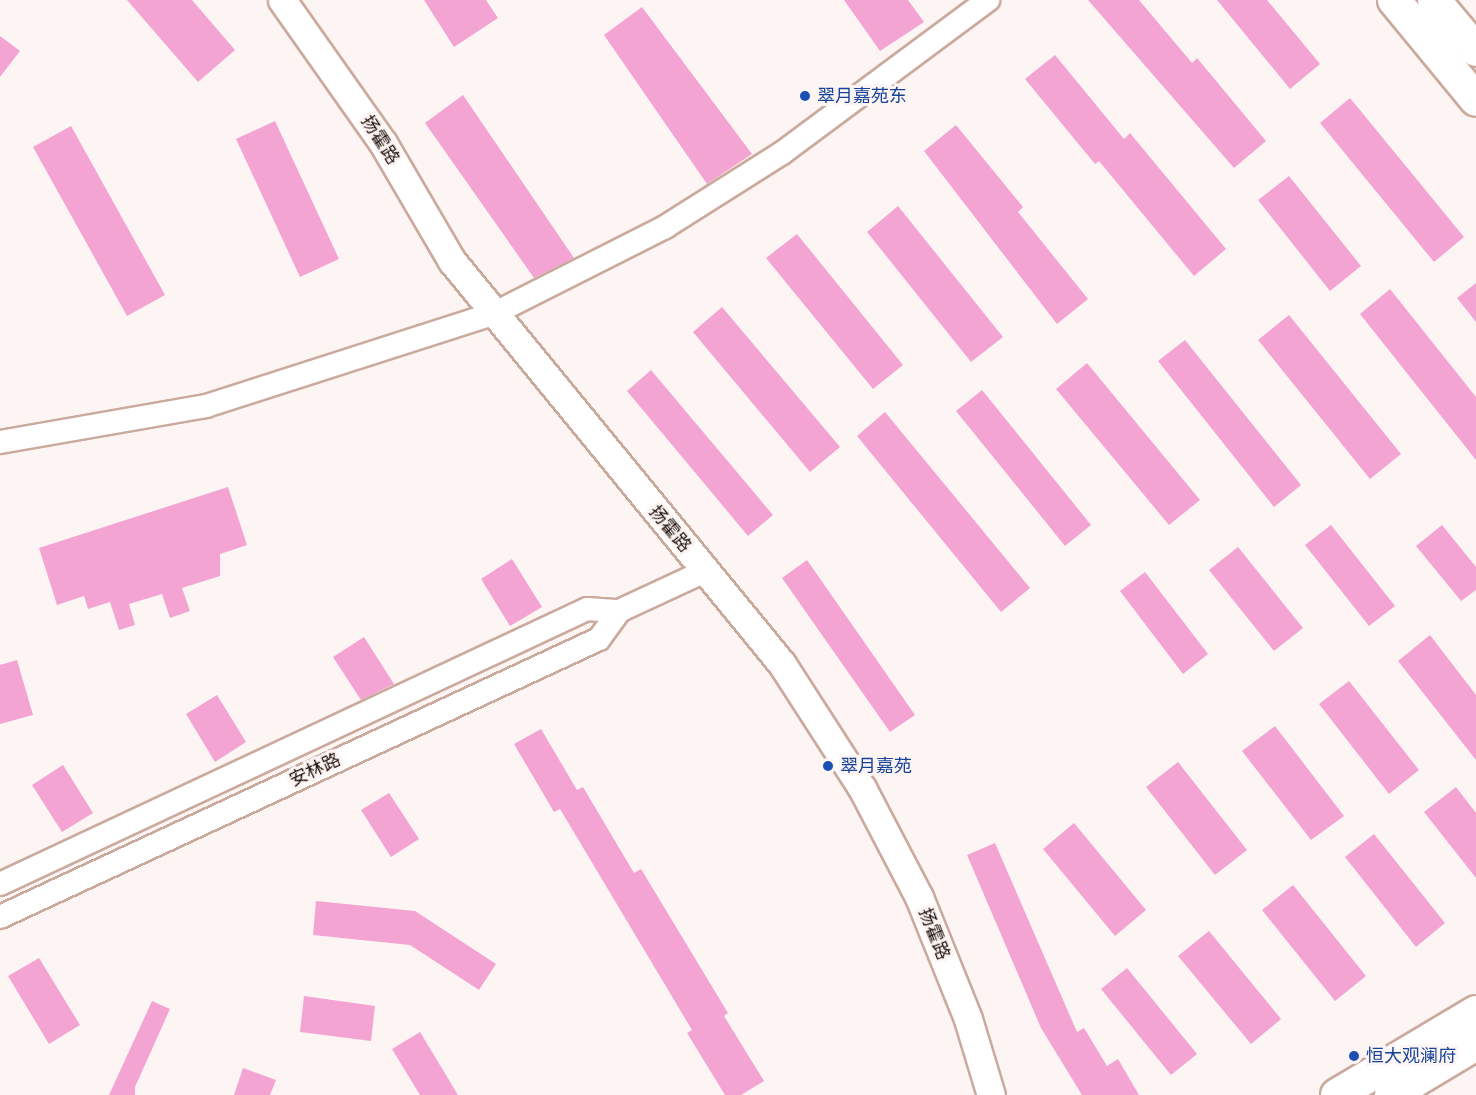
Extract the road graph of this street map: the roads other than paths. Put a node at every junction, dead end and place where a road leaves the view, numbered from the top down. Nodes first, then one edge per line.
1 (282, 0) edge
2 (988, 0) edge
3 (1394, 0) edge
4 (1434, 0) edge
5 (1476, 50) edge
6 (1476, 100) edge
7 (495, 314) junction
8 (0, 442) edge
9 (705, 571) junction
10 (619, 611) junction
11 (136, 820) junction
12 (152, 846) junction
13 (0, 884) edge
14 (0, 917) edge
15 (1476, 1012) edge
16 (1476, 1044) edge
17 (991, 1095) edge
18 (1337, 1095) edge
19 (1391, 1095) edge

1 - 7 street, 扬霍路
2 - 7 street
3 - 6 main road
4 - 5 main road
7 - 8 street
7 - 9 street, 扬霍路
9 - 10 street, 安林路
9 - 17 street, 扬霍路
10 - 11 street, 安林路
10 - 12 street, 安林路
11 - 12 street
11 - 13 street, 安林路
12 - 14 street, 安林路
15 - 18 main road
16 - 19 main road

